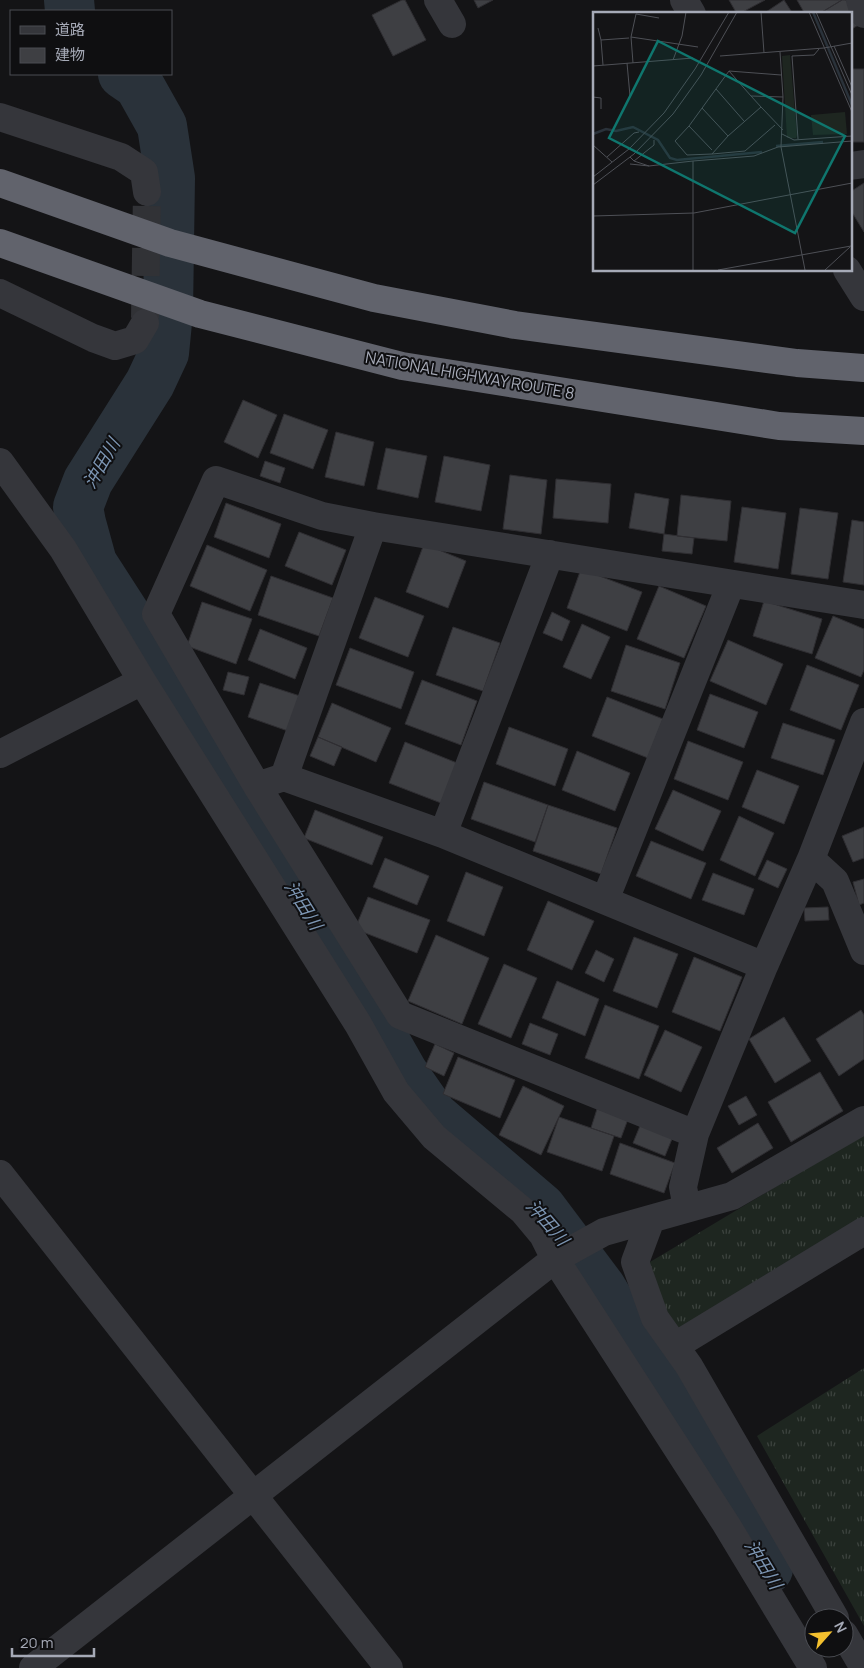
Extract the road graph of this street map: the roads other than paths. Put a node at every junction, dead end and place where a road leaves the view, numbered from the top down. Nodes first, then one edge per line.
1 (438, 0) edge
2 (684, 0) edge
3 (691, 12) edge
4 (452, 24) dead end
5 (0, 117) edge
6 (0, 183) edge
7 (147, 192) tunnel mouth
8 (0, 243) edge
9 (848, 271) edge
10 (0, 293) edge
11 (864, 297) edge
12 (145, 323) tunnel mouth
13 (864, 368) edge
14 (864, 431) edge
15 (0, 462) edge
16 (373, 526) junction
17 (550, 554) junction
18 (731, 584) junction
19 (864, 605) edge
20 (142, 681) junction
21 (864, 722) edge
22 (0, 754) edge
23 (284, 777) junction
24 (257, 786) junction
25 (443, 834) junction
26 (811, 859) junction
27 (605, 900) junction
28 (864, 951) edge
29 (764, 966) junction
30 (864, 1120) edge
31 (695, 1134) junction
32 (0, 1174) edge
33 (687, 1208) junction
34 (651, 1219) junction
35 (864, 1231) edge
36 (555, 1259) junction
37 (675, 1346) junction
38 (254, 1496) junction
39 (829, 1608) edge
40 (854, 1651) edge
41 (33, 1668) edge
42 (389, 1668) edge
43 (813, 1668) edge
44 (864, 1668) edge

1 - 4 street
2 - 3 street
5 - 7 street
6 - 13 highway
8 - 14 highway, NATIONAL HIGHWAY ROUTE 8
9 - 11 street
10 - 12 street
15 - 20 street
16 - 17 street
16 - 23 street
16 - 24 street
17 - 18 street
17 - 25 street
18 - 19 street
18 - 27 street
20 - 22 street
20 - 36 street
21 - 26 street
23 - 24 street
23 - 25 street
24 - 31 street
25 - 27 street
26 - 28 street
26 - 29 street
27 - 29 street
29 - 31 street
30 - 33 street
31 - 33 street
32 - 38 street
33 - 34 street
34 - 36 street
34 - 37 street
35 - 37 street
36 - 38 street
36 - 43 street
37 - 39 street
38 - 41 street
38 - 42 street
40 - 44 street

